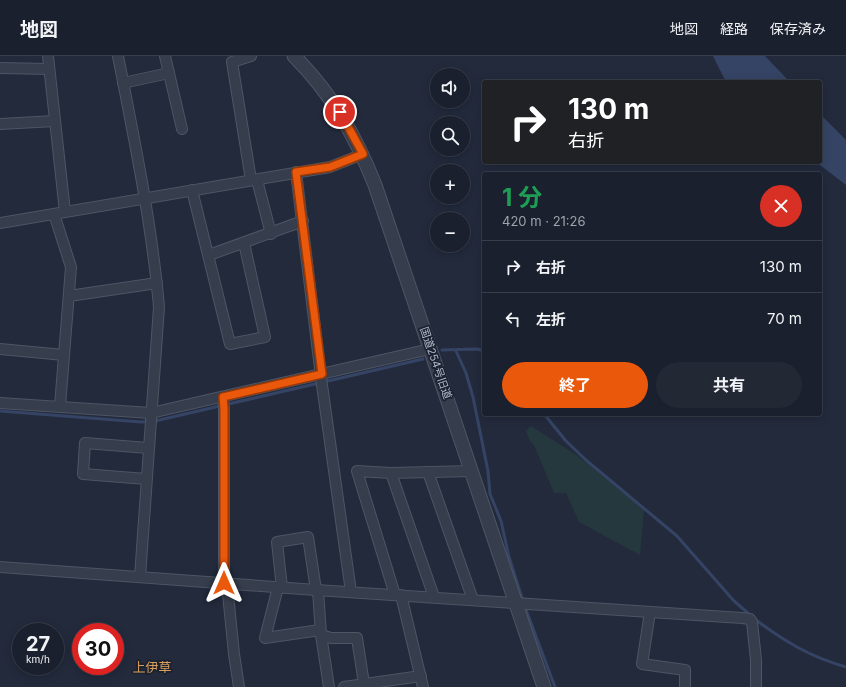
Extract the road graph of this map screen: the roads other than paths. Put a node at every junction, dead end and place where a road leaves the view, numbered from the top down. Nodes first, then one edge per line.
1 (48, 56) edge
2 (118, 56) edge
3 (165, 56) edge
4 (251, 56) edge
5 (294, 56) edge
6 (0, 68) edge
7 (50, 69) junction
8 (169, 73) junction
9 (123, 83) junction
10 (55, 121) junction
11 (0, 124) edge
12 (182, 129) dead end
13 (363, 154) junction
14 (296, 172) junction
15 (254, 180) junction
16 (192, 190) junction
17 (144, 199) junction
18 (65, 212) junction
19 (54, 214) junction
20 (303, 221) junction
21 (0, 223) edge
22 (271, 234) junction
23 (244, 243) junction
24 (209, 255) junction
25 (157, 284) junction
26 (68, 296) junction
27 (430, 348) junction
28 (0, 349) edge
29 (64, 355) junction
30 (322, 380) junction
31 (0, 403) edge
32 (223, 403) junction
33 (60, 406) junction
34 (151, 418) junction
35 (148, 448) junction
36 (472, 471) junction
37 (428, 472) junction
38 (391, 473) junction
39 (146, 479) junction
40 (0, 567) edge
41 (140, 577) junction
42 (226, 583) junction
43 (280, 587) junction
44 (317, 590) junction
45 (351, 592) junction
46 (398, 595) junction
47 (434, 598) junction
48 (473, 600) junction
49 (521, 604) junction
50 (650, 612) junction
51 (321, 633) junction
52 (421, 676) junction
53 (364, 684) junction
54 (240, 687) edge
55 (329, 687) edge
56 (344, 687) edge
57 (423, 687) edge
58 (544, 687) edge
59 (685, 687) edge
60 (756, 687) edge

1 - 7 street
2 - 9 street
3 - 8 street
4 - 15 street
5 - 13 street, 国道254号旧道
6 - 7 street
7 - 10 street
8 - 9 street
8 - 12 street
9 - 17 street
10 - 11 street
10 - 18 street
13 - 14 street
13 - 27 street, 国道254号旧道
14 - 15 street
14 - 20 street
15 - 16 street
15 - 22 street
16 - 17 street
16 - 24 street
17 - 18 street
17 - 25 street
18 - 19 street
19 - 21 street
19 - 26 street
20 - 22 street
20 - 30 street
22 - 23 street
23 - 24 street
23 - 24 street
25 - 26 street
25 - 34 street
26 - 29 street
27 - 30 street
27 - 36 street, 国道254号旧道
28 - 29 street
29 - 33 street
30 - 32 street
30 - 45 street
31 - 33 street
32 - 34 street
32 - 42 street
33 - 34 street
34 - 35 street
35 - 39 street
35 - 39 street
36 - 37 street
36 - 49 street, 国道254号旧道
37 - 38 street
37 - 48 street
38 - 46 street
38 - 47 street
39 - 41 street
40 - 41 street
41 - 42 street
42 - 43 street
42 - 54 street
43 - 44 street
43 - 44 street
43 - 51 street
44 - 45 street
44 - 51 street
45 - 46 street
46 - 47 street
46 - 52 street
47 - 48 street
48 - 49 street
49 - 50 street
49 - 58 street, 国道254号旧道
50 - 59 street
50 - 60 street
51 - 53 street
51 - 55 street
52 - 53 street
52 - 57 street
53 - 56 street

